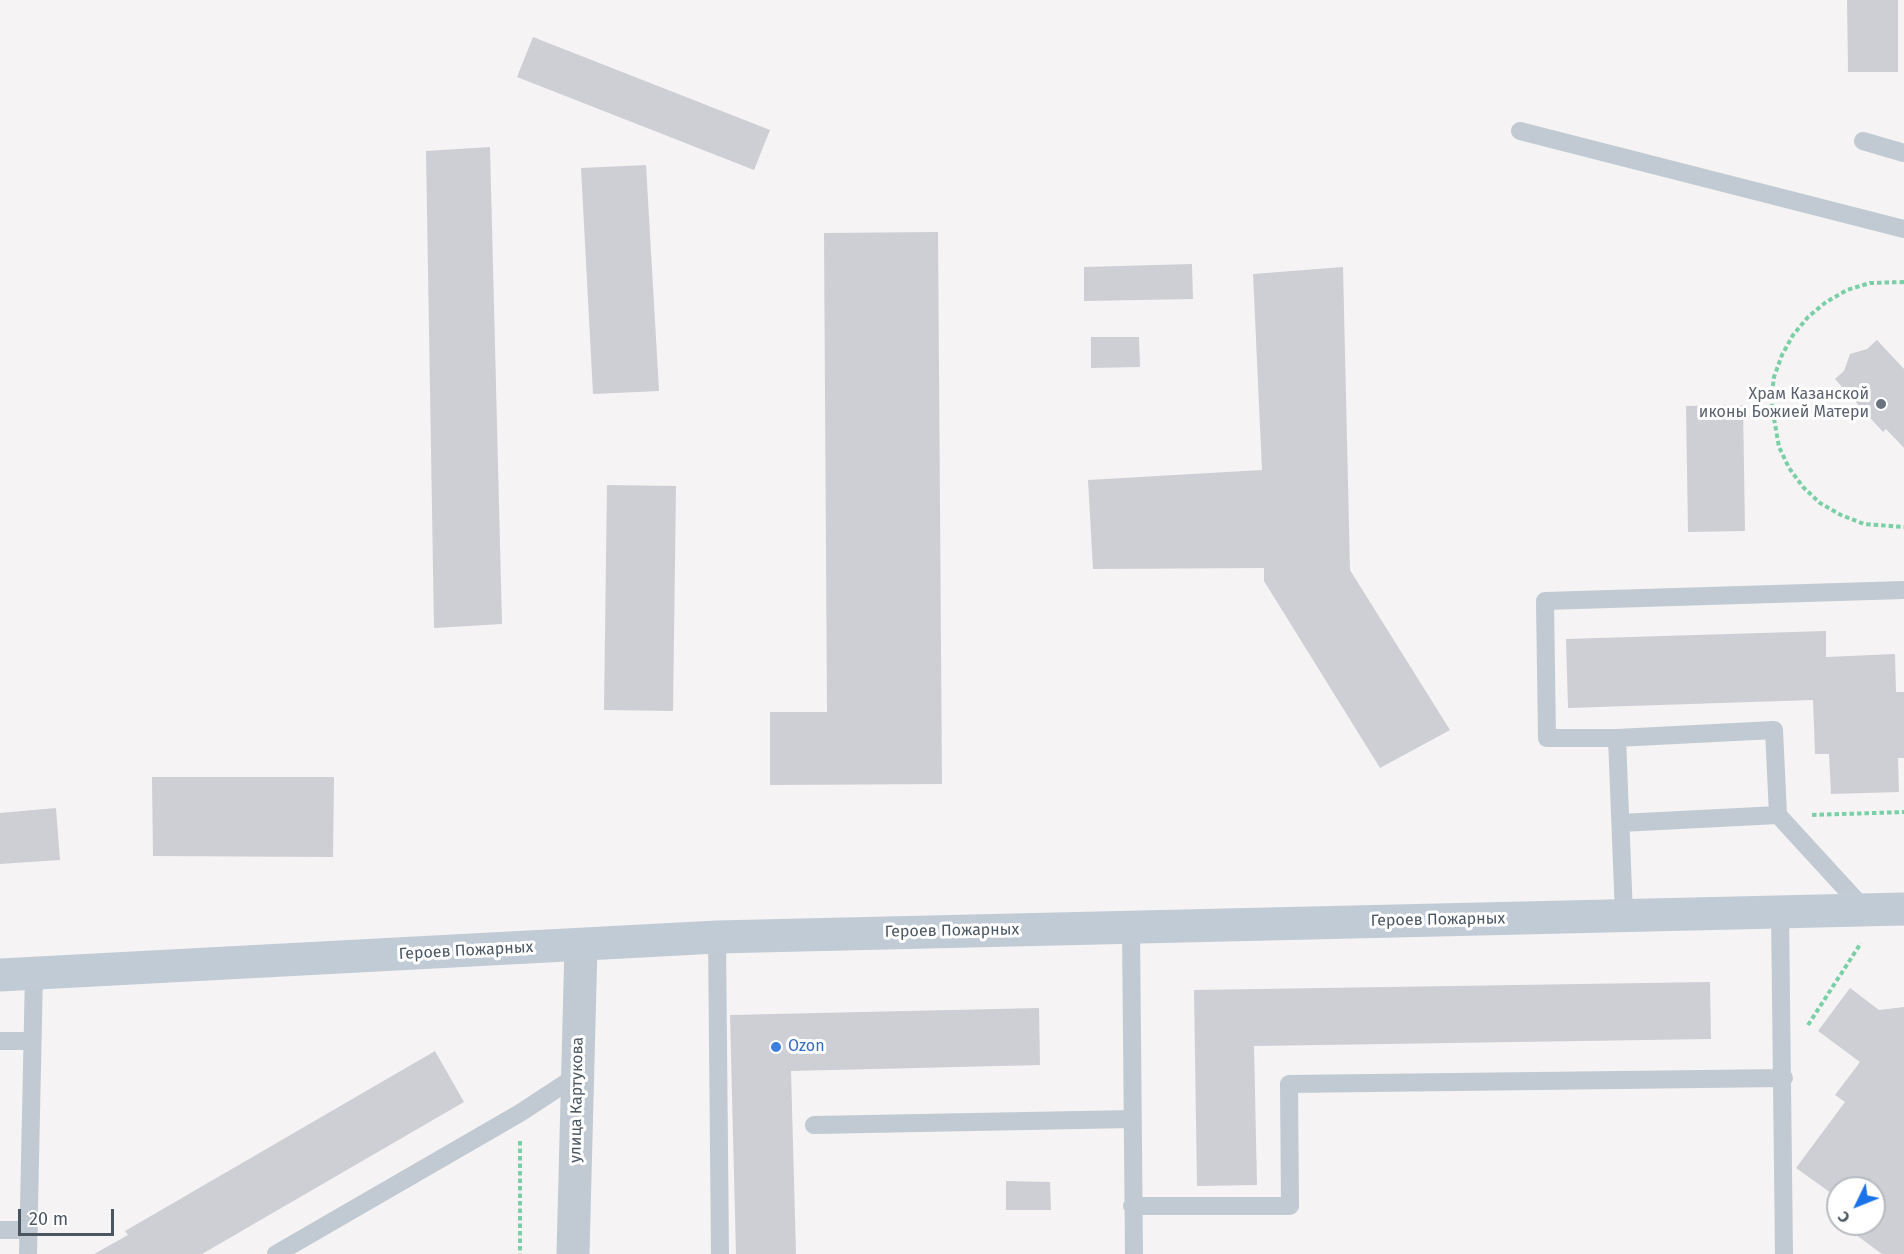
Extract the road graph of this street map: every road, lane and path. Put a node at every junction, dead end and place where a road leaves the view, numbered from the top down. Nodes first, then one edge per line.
1 (1520, 131) dead end
2 (1863, 141) dead end
3 (1904, 153) edge
4 (1904, 229) edge
5 (1904, 282) edge
6 (1904, 527) edge
7 (1904, 590) edge
8 (1617, 738) junction
9 (1904, 812) edge
10 (1778, 815) junction
11 (1621, 823) junction
12 (1904, 909) edge
13 (1780, 912) junction
14 (1867, 912) junction
15 (1624, 915) junction
16 (1131, 927) junction
17 (717, 937) junction
18 (581, 946) junction
19 (34, 973) junction
20 (0, 975) edge
21 (0, 1041) edge
22 (31, 1041) junction
23 (578, 1075) junction
24 (1784, 1078) junction
25 (520, 1113) junction
26 (1132, 1119) junction
27 (814, 1125) dead end
28 (1132, 1206) junction
29 (0, 1230) edge
30 (28, 1230) junction
31 (28, 1254) edge
32 (276, 1254) edge
33 (520, 1254) edge
34 (573, 1254) edge
35 (720, 1254) edge
36 (1134, 1254) edge
37 (1784, 1254) edge

1 - 4 lane
2 - 3 lane
5 - 6 path
7 - 8 lane
8 - 10 lane
8 - 11 lane
9 - 10 path
10 - 11 lane
10 - 14 lane
11 - 15 lane
12 - 14 main road, Героев Пожарных
13 - 14 main road, Героев Пожарных
13 - 15 main road, Героев Пожарных
13 - 24 lane
15 - 16 main road, Героев Пожарных
16 - 17 main road, Героев Пожарных
16 - 26 lane
17 - 18 main road, Героев Пожарных
17 - 35 lane
18 - 19 main road, Героев Пожарных
18 - 23 street, улица Картукова
19 - 20 main road, Героев Пожарных
19 - 22 lane
21 - 22 lane
22 - 30 lane
23 - 25 lane
23 - 34 street, улица Картукова
24 - 28 lane
24 - 37 lane
25 - 32 lane
25 - 33 path
26 - 27 lane
26 - 28 lane
28 - 36 lane
29 - 30 lane
30 - 31 lane

